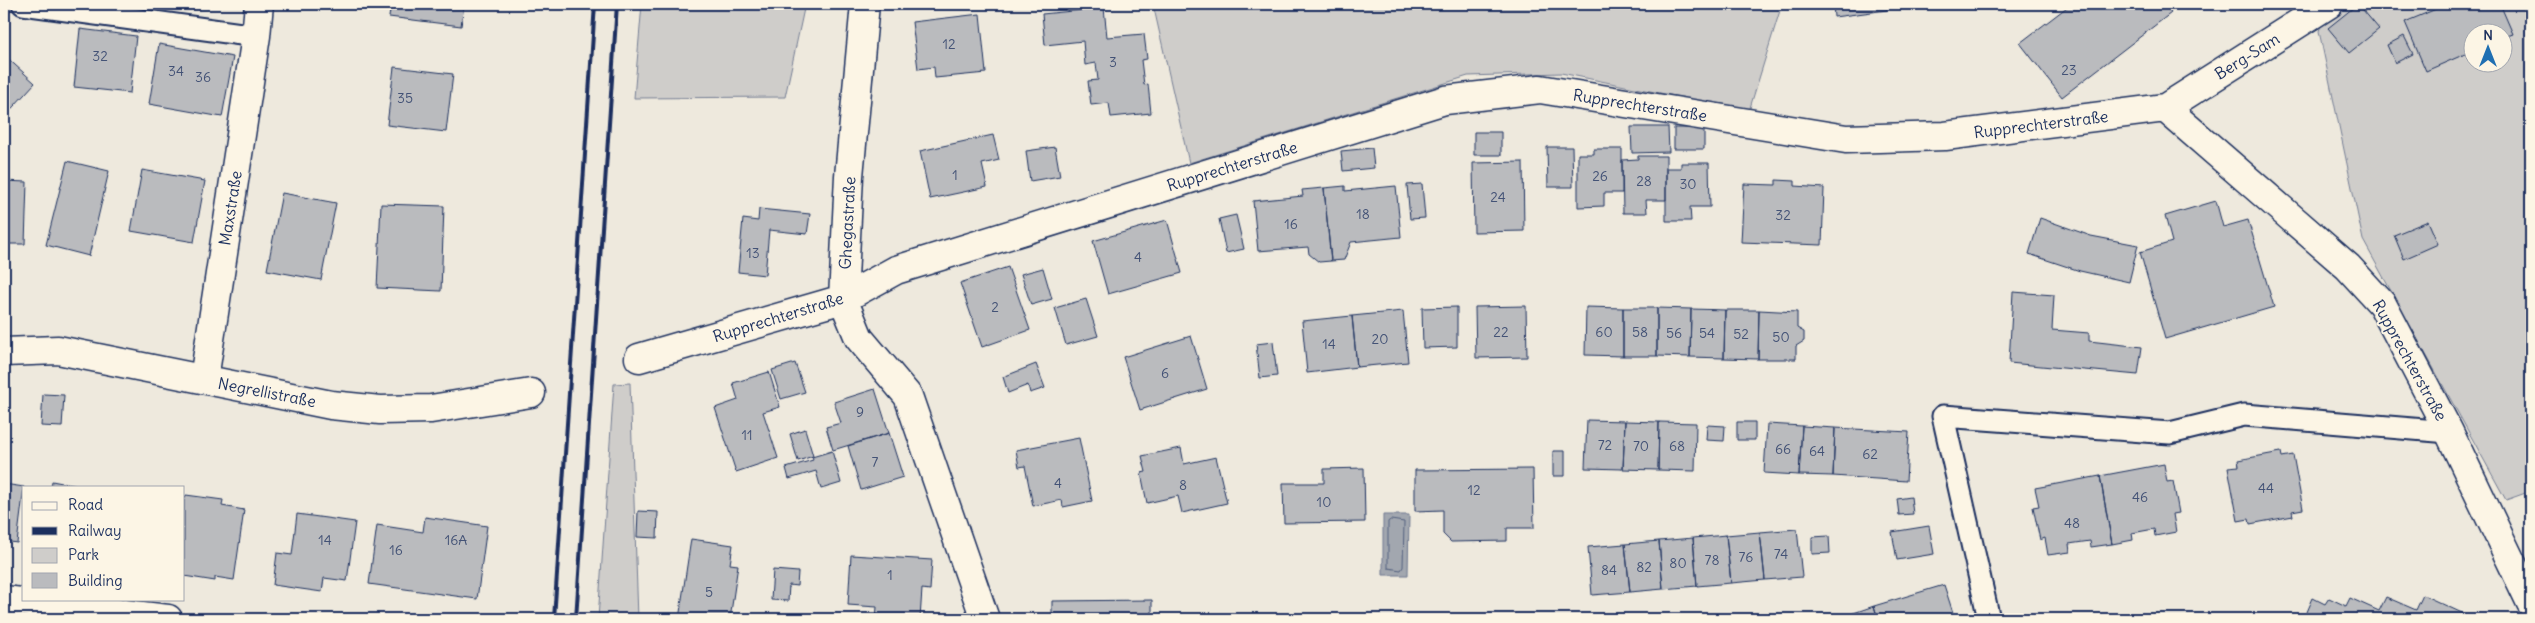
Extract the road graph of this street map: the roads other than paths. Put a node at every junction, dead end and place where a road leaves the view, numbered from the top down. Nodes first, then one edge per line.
1 (24, 4) edge
2 (259, 4) edge
3 (865, 4) edge
4 (2329, 4) edge
5 (256, 36) junction
6 (2165, 108) junction
7 (843, 299) junction
8 (4, 352) edge
9 (639, 358) dead end
10 (204, 379) junction
11 (531, 393) dead end
12 (2449, 432) junction
13 (4, 600) edge
14 (2531, 603) edge
15 (168, 619) edge
16 (985, 619) edge
17 (1989, 619) edge

1 - 5 lane
2 - 5 street, Maxstraße
3 - 7 street, Ghegastraße
4 - 6 street, Berg-Sam
5 - 10 street, Maxstraße
6 - 7 street, Rupprechterstraße
6 - 12 street, Rupprechterstraße
7 - 9 street, Rupprechterstraße
7 - 16 street, Ghegastraße
8 - 10 street, Negrellistraße
10 - 11 street, Negrellistraße
12 - 14 street, Rupprechterstraße
12 - 17 lane
13 - 15 street

